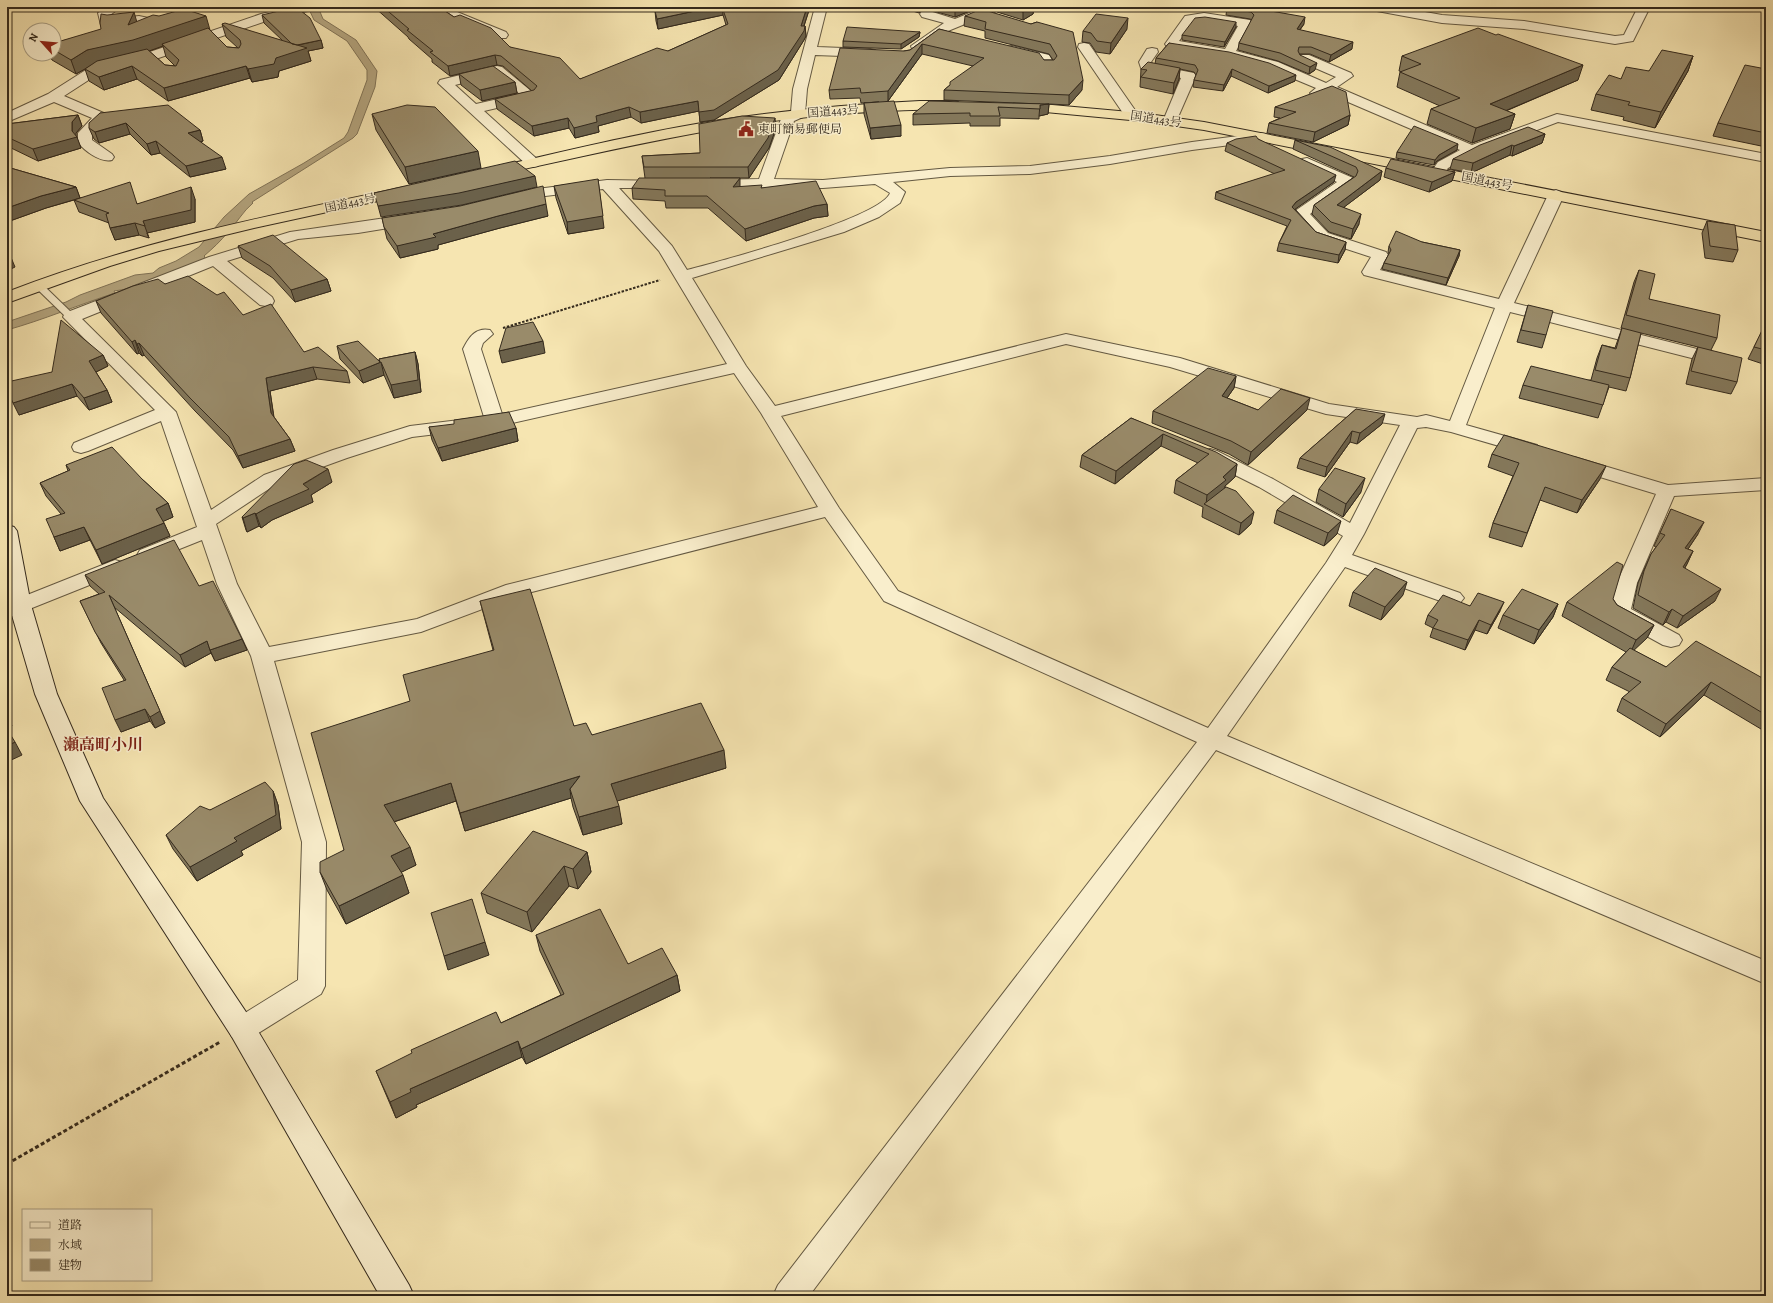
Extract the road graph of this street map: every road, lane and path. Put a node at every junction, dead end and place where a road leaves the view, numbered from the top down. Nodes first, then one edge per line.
1 (115, 7) edge
2 (262, 7) edge
3 (308, 7) edge
4 (434, 7) edge
5 (821, 7) edge
6 (1377, 7) edge
7 (1644, 7) edge
8 (288, 9) edge
9 (995, 12) edge
10 (926, 14) dead end
11 (183, 19) edge
12 (956, 23) junction
13 (214, 30) junction
14 (938, 32) junction
15 (502, 35) dead end
16 (953, 36) edge
17 (225, 45) edge
18 (998, 47) edge
19 (1084, 47) dead end
20 (811, 51) junction
21 (1152, 52) dead end
22 (1229, 53) junction
23 (881, 54) edge
24 (154, 55) junction
25 (904, 55) edge
26 (1304, 58) edge
27 (164, 64) edge
28 (1048, 65) edge
29 (1327, 88) junction
30 (53, 97) junction
31 (1306, 97) edge
32 (971, 106) edge
33 (1002, 106) edge
34 (474, 109) junction
35 (798, 114) junction
36 (1132, 116) junction
37 (7, 118) edge
38 (1170, 121) junction
39 (1261, 137) junction
40 (1472, 150) junction
41 (1761, 157) dead end
42 (107, 158) dead end
43 (533, 163) junction
44 (1438, 172) junction
45 (479, 175) edge
46 (878, 179) junction
47 (765, 183) junction
48 (607, 184) junction
49 (678, 184) edge
50 (694, 184) edge
51 (417, 188) edge
52 (1556, 195) junction
53 (500, 202) edge
54 (425, 217) edge
55 (1766, 237) edge
56 (215, 260) junction
57 (682, 276) junction
58 (38, 285) junction
59 (7, 298) edge
60 (266, 301) dead end
61 (1504, 306) junction
62 (71, 317) junction
63 (484, 334) joint
64 (1738, 364) edge
65 (738, 367) junction
66 (168, 412) junction
67 (770, 413) junction
68 (495, 421) junction
69 (1417, 422) junction
70 (1456, 428) junction
71 (81, 447) dead end
72 (1192, 448) edge
73 (1766, 484) edge
74 (1667, 491) junction
75 (830, 510) junction
76 (207, 526) junction
77 (7, 531) edge
78 (1354, 534) junction
79 (1340, 558) junction
80 (1453, 598) edge
81 (14, 608) edge
82 (1671, 640) dead end
83 (262, 656) junction
84 (1212, 739) junction
85 (1766, 973) edge
86 (242, 1029) junction
87 (7, 1164) edge
88 (398, 1296) edge
89 (789, 1296) edge

1 - 11 street
2 - 13 street
3 - 8 street
4 - 15 street
5 - 20 street
6 - 7 street
8 - 13 street
9 - 12 street
10 - 12 street
12 - 14 street
13 - 17 street
13 - 24 street
14 - 16 street
14 - 25 street
18 - 28 street
19 - 36 street
20 - 23 street
20 - 35 street
21 - 38 street
22 - 22 street
22 - 29 street
24 - 27 street
24 - 30 street
26 - 29 street
29 - 31 street
29 - 40 street
30 - 37 street
30 - 42 street
32 - 35 highway, 国道443号
33 - 36 highway, 国道443号
34 - 34 street
34 - 43 street
35 - 43 highway, 国道443号
35 - 47 street
36 - 38 highway, 国道443号
38 - 39 highway, 国道443号
39 - 44 highway, 国道443号
39 - 46 street
39 - 61 street
40 - 41 street
40 - 44 street
43 - 45 highway, 国道443号
44 - 52 highway, 国道443号
46 - 47 street
46 - 57 street
47 - 50 street
48 - 49 street
48 - 53 street
48 - 57 street
51 - 58 highway, 国道443号
52 - 55 highway, 国道443号
52 - 61 street
54 - 56 street
56 - 60 street
56 - 62 street
57 - 63 path
57 - 65 street
58 - 59 highway, 国道443号
58 - 62 lane
61 - 64 street
61 - 70 street
62 - 66 street
63 - 68 street
65 - 67 street
65 - 68 street
66 - 71 street
66 - 76 street
67 - 69 street
67 - 75 street
68 - 76 street
69 - 70 street
69 - 78 street
70 - 74 street
72 - 78 street
73 - 74 street
74 - 82 street
75 - 83 street
75 - 84 street
76 - 81 street
76 - 83 street
77 - 81 street
78 - 79 street
79 - 80 street
79 - 84 street
81 - 86 street
83 - 86 street
84 - 85 street
84 - 89 street
86 - 87 path
86 - 88 street

